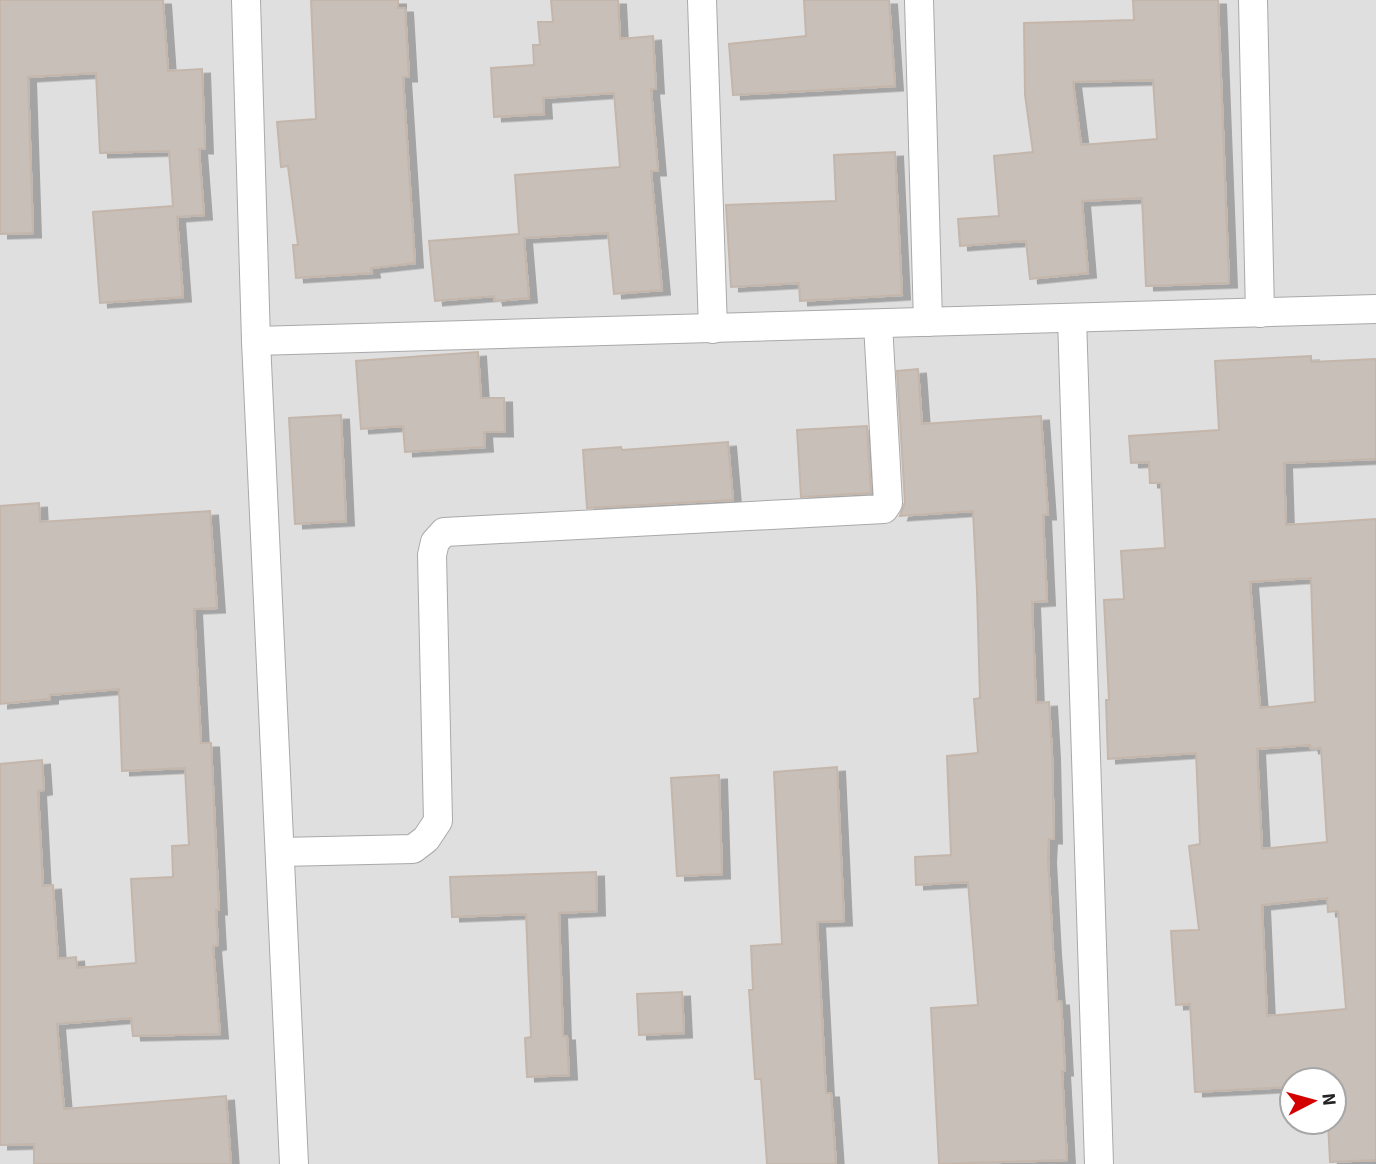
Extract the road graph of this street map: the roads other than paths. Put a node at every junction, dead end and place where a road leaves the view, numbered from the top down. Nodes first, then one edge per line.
1 (246, 0) edge
2 (702, 0) edge
3 (919, 0) edge
4 (1253, 0) edge
5 (1376, 309) edge
6 (1260, 313) junction
7 (1072, 318) junction
8 (928, 323) junction
9 (878, 324) junction
10 (713, 329) junction
11 (256, 341) junction
12 (280, 852) junction
13 (294, 1164) edge
14 (1099, 1164) edge

1 - 11 street
2 - 10 street
3 - 8 street
4 - 6 street
5 - 6 street
6 - 7 street
7 - 8 street
7 - 14 street
8 - 9 street
9 - 10 street
9 - 12 street
10 - 11 street
11 - 12 street
12 - 13 street

